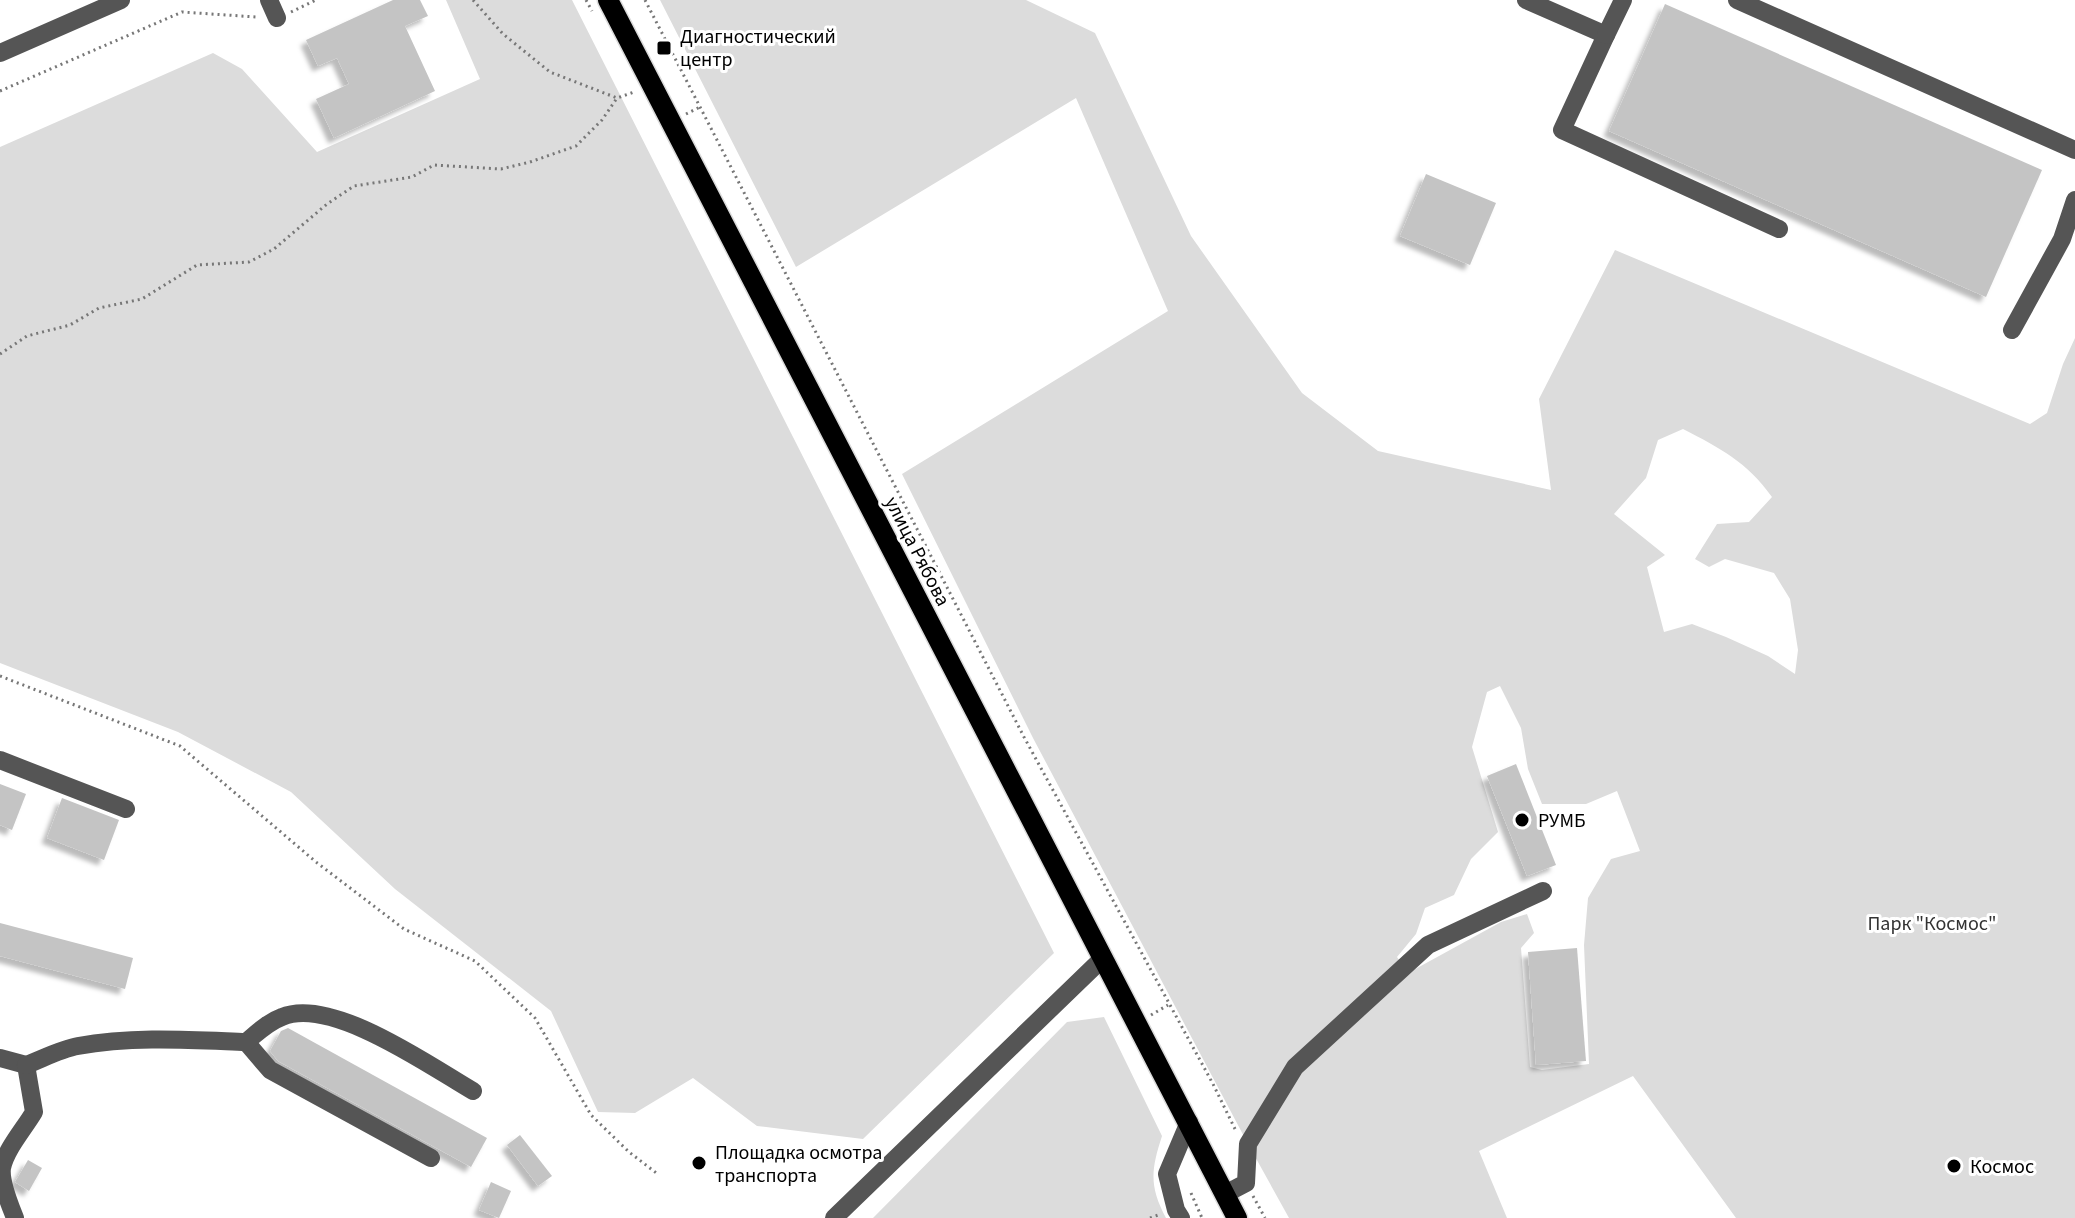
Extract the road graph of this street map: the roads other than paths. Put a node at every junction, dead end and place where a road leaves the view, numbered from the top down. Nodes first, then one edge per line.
1 (121, 0) edge
2 (269, 0) edge
3 (608, 0) edge
4 (1623, 0) edge
5 (1737, 0) edge
6 (1534, 2) edge
7 (277, 18) road end
8 (1606, 35) junction
9 (0, 53) edge
10 (2075, 150) edge
11 (2075, 200) edge
12 (1779, 229) dead end
13 (2012, 330) dead end
14 (0, 760) edge
15 (126, 809) dead end
16 (1543, 891) dead end
17 (1102, 959) junction
18 (246, 1042) junction
19 (0, 1058) edge
20 (26, 1065) junction
21 (473, 1091) dead end
22 (1189, 1122) junction
23 (431, 1158) dead end
24 (1225, 1194) junction
25 (15, 1218) edge
26 (834, 1218) edge
27 (1181, 1218) edge
28 (1237, 1218) edge

1 - 9 street
2 - 7 street
3 - 17 main road, улица Рябова
4 - 8 street
5 - 10 street
6 - 8 street
8 - 12 street
11 - 13 street
14 - 15 street
16 - 24 street
17 - 22 main road, улица Рябова
17 - 26 street
18 - 20 street
18 - 21 street
18 - 23 street
19 - 20 street
20 - 25 street
22 - 24 main road, улица Рябова
22 - 27 street
24 - 28 main road

